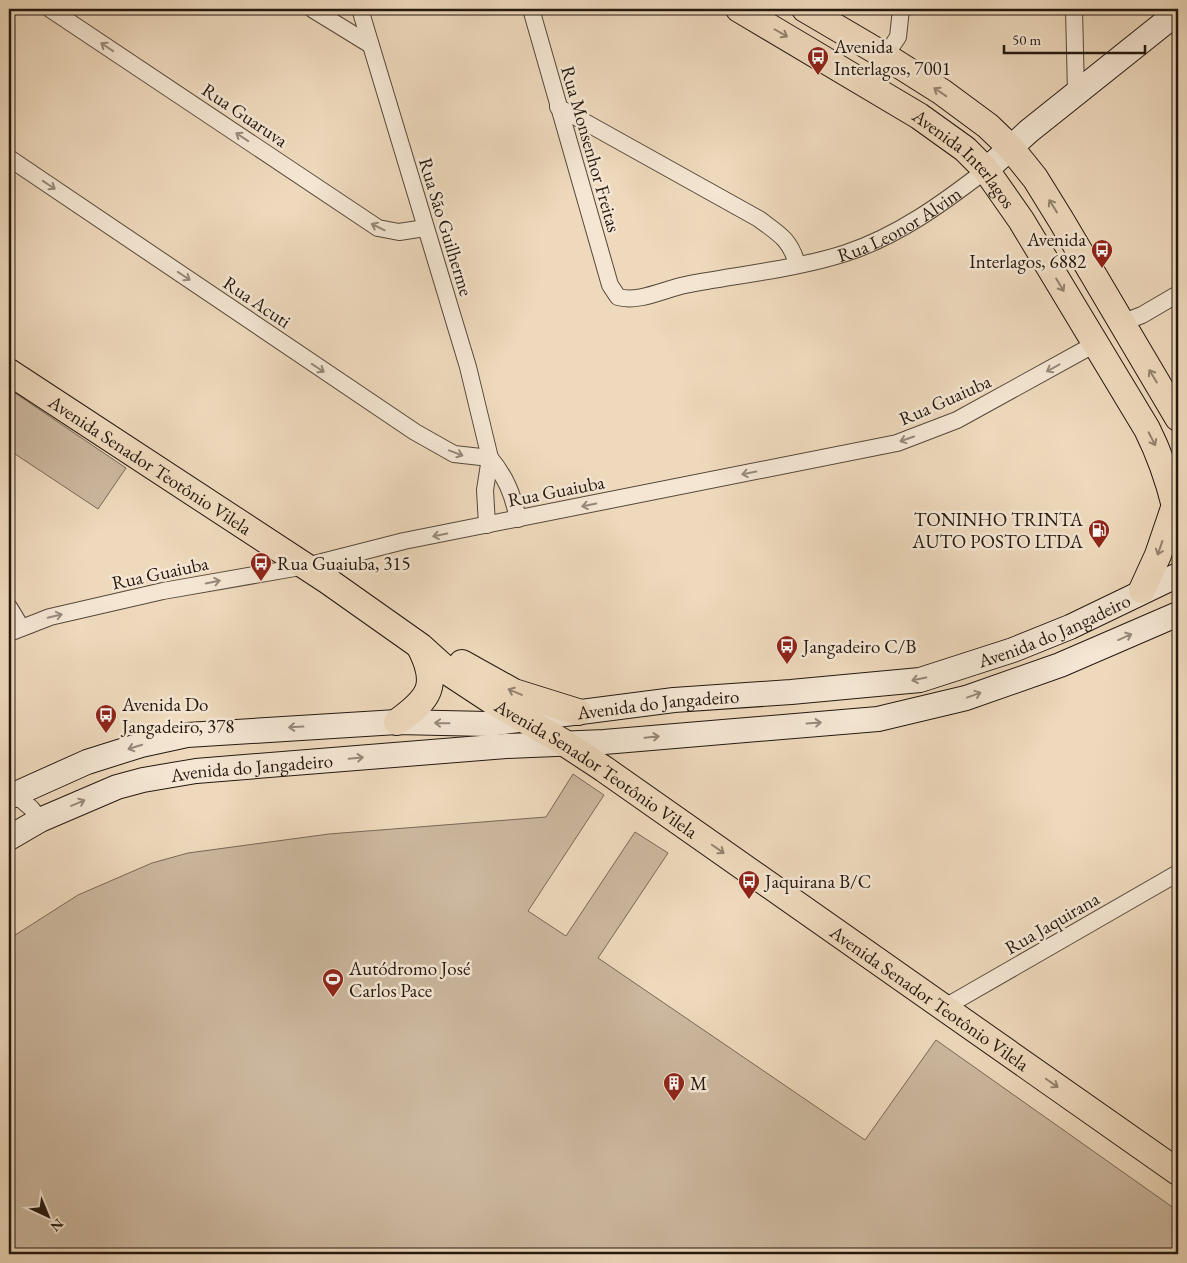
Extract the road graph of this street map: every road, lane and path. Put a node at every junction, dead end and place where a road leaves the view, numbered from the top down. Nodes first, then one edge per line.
1 (50, 9) edge
2 (312, 9) edge
3 (360, 9) edge
4 (531, 9) edge
5 (739, 9) edge
6 (805, 9) edge
7 (901, 9) edge
8 (1074, 9) edge
9 (1178, 12) edge
10 (369, 44) junction
11 (885, 56) junction
12 (1076, 93) junction
13 (558, 107) junction
14 (1010, 147) junction
15 (9, 158) edge
16 (986, 170) junction
17 (425, 228) junction
18 (797, 264) junction
19 (1178, 294) edge
20 (618, 297) joint
21 (1120, 323) junction
22 (1096, 344) junction
23 (9, 372) edge
24 (1178, 418) edge
25 (490, 458) junction
26 (1177, 509) edge
27 (518, 519) junction
28 (487, 525) junction
29 (306, 566) junction
30 (1178, 574) edge
31 (1142, 590) junction
32 (9, 607) edge
33 (1178, 614) edge
34 (15, 630) edge
35 (1048, 636) junction
36 (420, 646) junction
37 (1060, 665) junction
38 (578, 712) junction
39 (522, 720) junction
40 (397, 722) junction
41 (563, 742) junction
42 (11, 793) edge
43 (40, 820) junction
44 (9, 838) edge
45 (1178, 873) edge
46 (945, 1007) junction
47 (1178, 1172) edge

17 -> 1 street, Rua Guaruva
2 - 10 street
3 - 10 street, Rua São Guilherme
4 - 13 street, Rua Monsenhor Freitas
5 -> 16 main road, Avenida Interlagos
6 - 11 main road, Avenida Interlagos
7 - 11 street
8 - 12 street
9 - 12 street, Rua Leonor Alvim
10 - 17 street, Rua São Guilherme
14 -> 11 main road, Avenida Interlagos
12 - 14 street, Rua Leonor Alvim
13 - 18 street
13 - 20 street, Rua Monsenhor Freitas
14 - 16 street, Rua Leonor Alvim
21 -> 14 main road, Avenida Interlagos
15 -> 25 street, Rua Acuti
16 - 18 street, Rua Leonor Alvim
16 -> 22 main road, Avenida Interlagos
17 - 25 street, Rua São Guilherme
18 - 20 street, Rua Leonor Alvim
19 - 21 street
24 -> 21 main road, Avenida Interlagos
22 -> 26 main road, Avenida Interlagos
22 -> 27 street, Rua Guaiuba
23 - 29 main road, Avenida Senador Teotônio Vilela
25 - 27 street, Rua São Guilherme
25 - 28 street, Rua São Guilherme
26 -> 31 main road
27 - 28 street, Rua Guaiuba
28 -> 29 street, Rua Guaiuba
34 -> 29 street, Rua Guaiuba
29 - 36 main road, Avenida Senador Teotônio Vilela
30 - 31 street, Avenida do Jangadeiro
31 - 35 street, Avenida do Jangadeiro
32 - 34 street
37 -> 33 street, Avenida do Jangadeiro
35 - 37 street
35 -> 38 street, Avenida do Jangadeiro
38 -> 36 main road
36 - 39 main road, Avenida Senador Teotônio Vilela
36 - 40 main road
41 -> 37 street, Avenida do Jangadeiro
38 - 39 street, Avenida do Jangadeiro
39 -> 40 street, Avenida do Jangadeiro
39 - 41 main road, Avenida Senador Teotônio Vilela
40 -> 42 street, Avenida do Jangadeiro
43 -> 41 street, Avenida do Jangadeiro
41 -> 46 main road, Avenida Senador Teotônio Vilela
42 - 43 street
43 - 44 street, Avenida do Jangadeiro
45 - 46 street, Rua Jaquirana
46 -> 47 main road, Avenida Senador Teotônio Vilela

